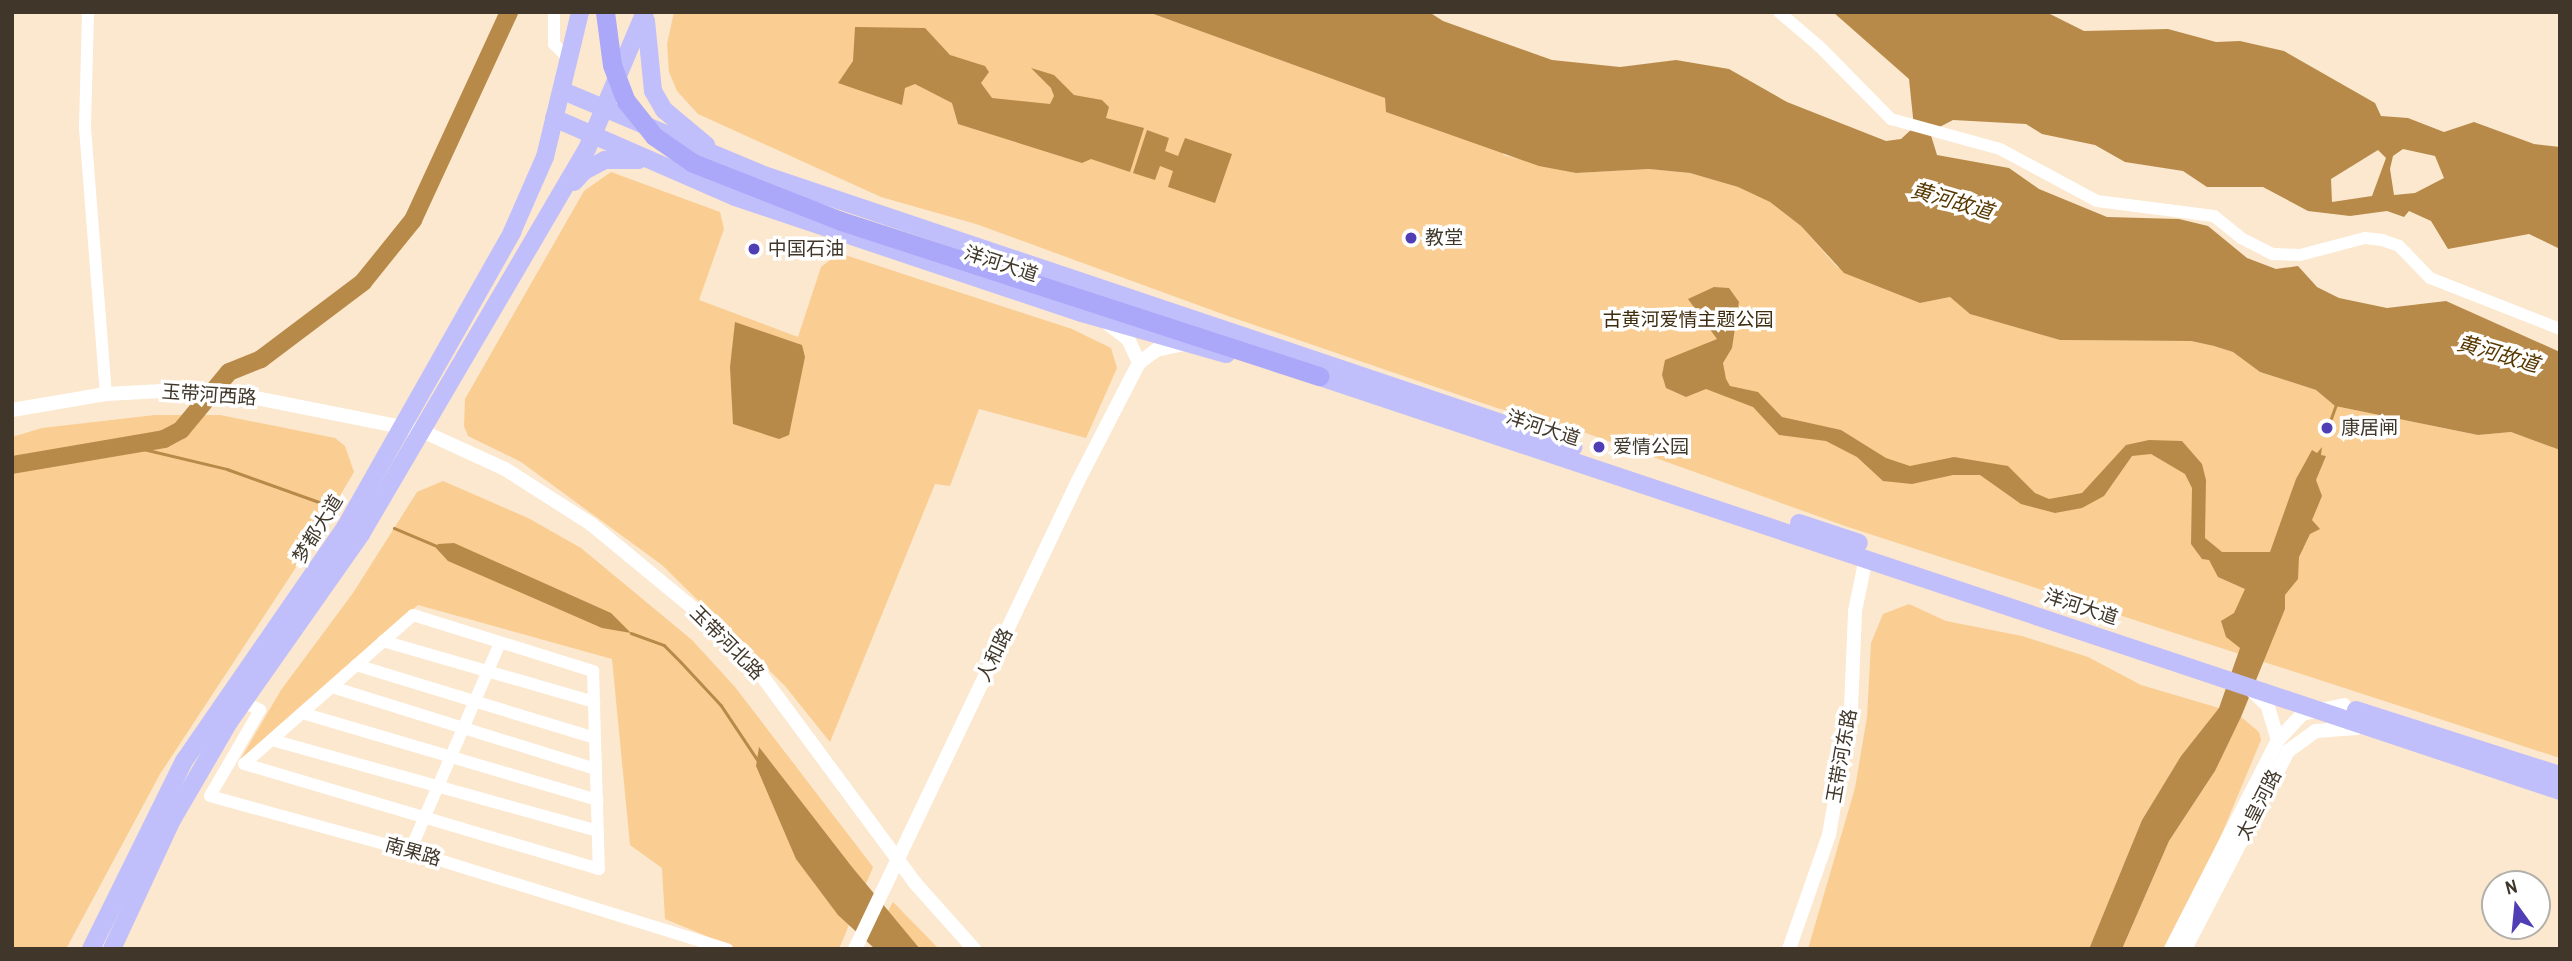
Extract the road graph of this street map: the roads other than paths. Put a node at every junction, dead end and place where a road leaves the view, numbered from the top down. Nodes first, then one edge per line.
1 (89, 12) edge
2 (554, 12) edge
3 (580, 12) edge
4 (605, 12) edge
5 (646, 12) edge
6 (1779, 12) edge
7 (572, 52) junction
8 (564, 91) junction
9 (604, 110) junction
10 (554, 118) junction
11 (591, 141) junction
12 (653, 163) junction
13 (732, 163) junction
14 (554, 206) junction
15 (1091, 316) junction
16 (2560, 330) edge
17 (1192, 340) junction
18 (1139, 363) junction
19 (1319, 376) joint
20 (106, 394) junction
21 (12, 410) edge
22 (404, 426) junction
23 (422, 431) junction
24 (1866, 558) junction
25 (383, 641) junction
26 (499, 645) junction
27 (356, 665) junction
28 (487, 672) junction
29 (2245, 684) junction
30 (332, 687) junction
31 (475, 700) junction
32 (243, 702) junction
33 (594, 702) junction
34 (2310, 706) junction
35 (303, 713) junction
36 (462, 729) junction
37 (2382, 731) junction
38 (595, 737) junction
39 (272, 740) junction
40 (2278, 740) junction
41 (451, 755) junction
42 (2282, 761) junction
43 (596, 769) junction
44 (2560, 775) edge
45 (437, 787) junction
46 (2560, 791) edge
47 (597, 800) junction
48 (423, 818) junction
49 (598, 831) junction
50 (410, 851) junction
51 (898, 859) junction
52 (856, 945) edge
53 (91, 949) edge
54 (112, 949) edge
55 (727, 949) edge
56 (974, 949) edge
57 (1789, 949) edge
58 (2171, 949) edge
59 (2185, 949) edge

1 - 20 street
2 - 7 street
3 - 7 main road
4 - 17 highway
5 - 9 main road
5 - 13 main road
6 - 16 street
7 - 8 main road
8 - 9 main road, 洋河大道
8 - 10 main road
9 - 11 main road
9 - 13 main road, 洋河大道
10 - 11 main road, 洋河大道
10 - 22 main road, 梦都大道
11 - 12 main road, 洋河大道
11 - 14 main road, 梦都大道
12 - 14 main road
12 - 15 main road, 洋河大道
13 - 34 main road, 洋河大道
14 - 23 main road, 梦都大道
15 - 17 main road, 洋河大道
15 - 18 street
17 - 18 street
17 - 19 highway
18 - 51 street, 人和路
19 - 24 main road, 洋河大道
20 - 21 street, 玉带河西路
20 - 22 street, 玉带河西路
22 - 23 street, 玉带河北路
22 - 53 main road, 梦都大道
23 - 32 main road, 梦都大道
23 - 51 street, 玉带河北路
24 - 29 main road, 洋河大道
24 - 57 street, 玉带河东路
25 - 26 street
25 - 27 street
25 - 28 street
26 - 28 street
26 - 33 street
27 - 30 street
27 - 31 street
28 - 31 street
28 - 33 street
29 - 34 main road, 洋河大道
29 - 40 street, 太皇河路
30 - 35 street
30 - 36 street
31 - 36 street
31 - 38 street
32 - 50 street, 南果路
32 - 54 main road, 梦都大道
33 - 38 street
34 - 37 main road, 洋河大道
34 - 40 street
34 - 42 street
34 - 44 main road, 洋河大道
35 - 39 street
35 - 41 street
36 - 41 street
36 - 43 street
37 - 42 street, 太皇河路
37 - 46 main road, 洋河大道
38 - 43 street
39 - 45 street
39 - 48 street
40 - 58 street, 太皇河路
41 - 45 street
41 - 47 street
42 - 59 street, 太皇河路
43 - 47 street
45 - 48 street
45 - 49 street
47 - 49 street
48 - 49 street
48 - 50 street
50 - 55 street, 南果路
51 - 52 street, 人和路
51 - 56 street, 玉带河北路

